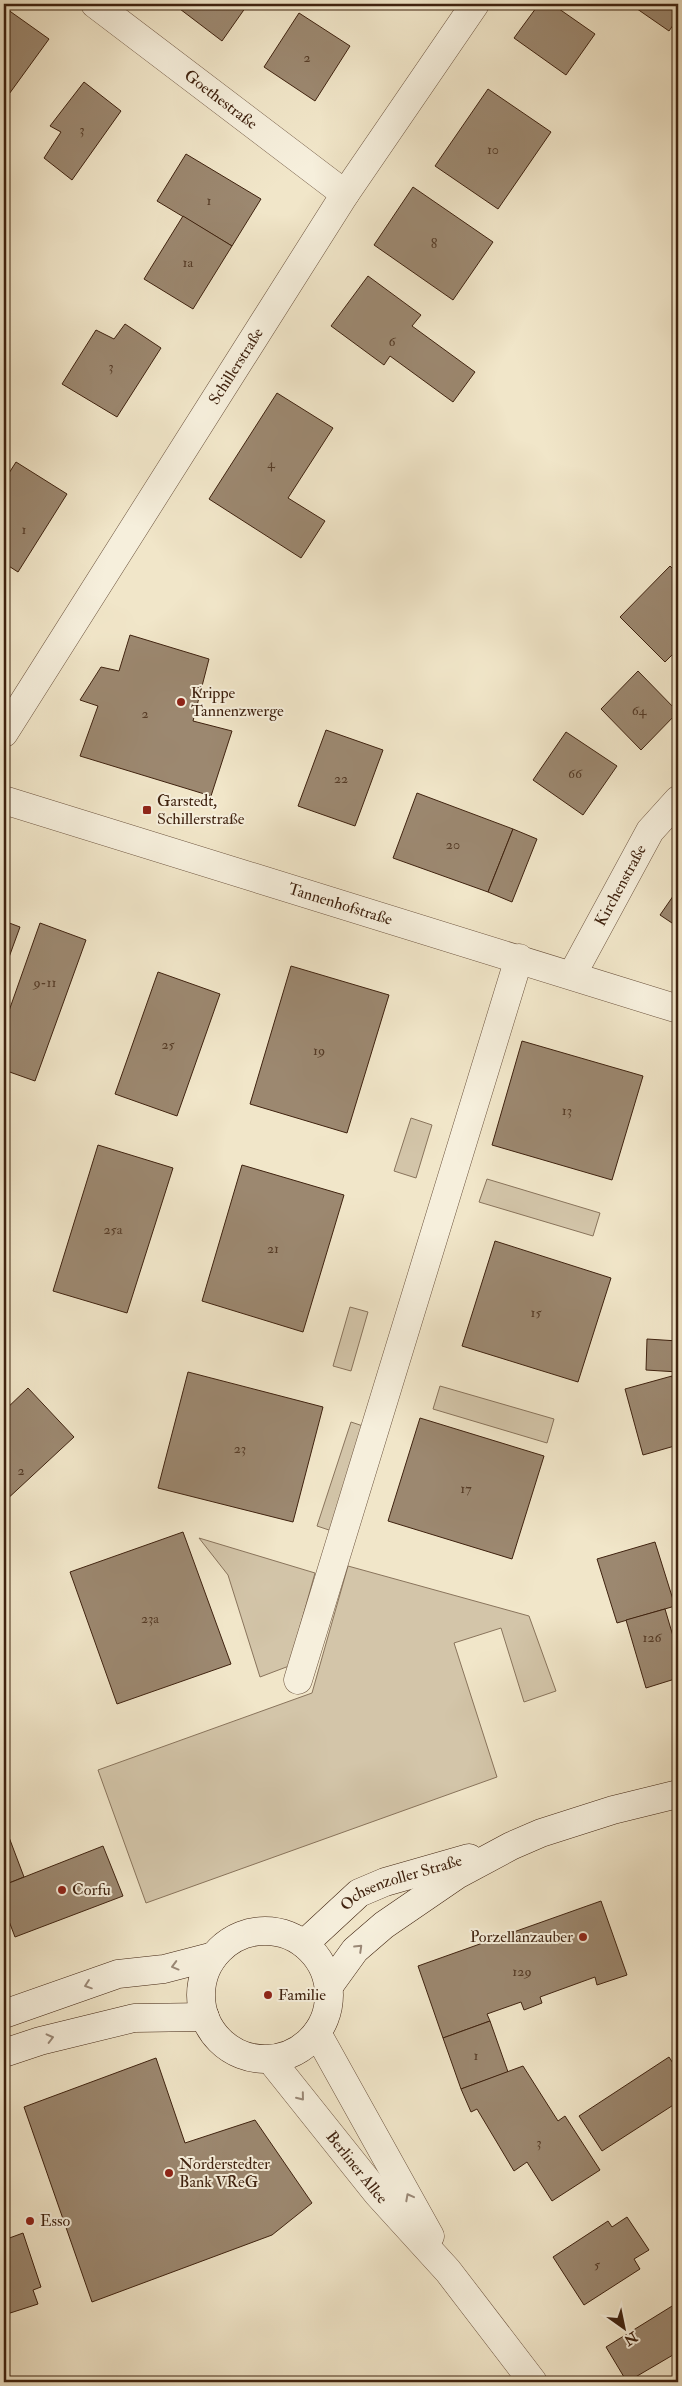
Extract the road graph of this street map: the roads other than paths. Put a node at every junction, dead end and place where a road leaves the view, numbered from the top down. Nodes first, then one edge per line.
1 (95, 4) edge
2 (475, 4) edge
3 (345, 194) junction
4 (4, 733) edge
5 (4, 800) edge
6 (678, 800) edge
7 (519, 958) junction
8 (572, 975) junction
9 (678, 1008) edge
10 (298, 1680) dead end
11 (678, 1794) edge
12 (511, 1846) junction
13 (304, 1944) junction
14 (214, 1956) junction
15 (329, 1986) junction
16 (4, 2014) edge
17 (205, 2016) junction
18 (317, 2033) junction
19 (4, 2053) edge
20 (270, 2059) junction
21 (448, 2271) junction
22 (533, 2382) edge

1 - 3 street, Goethestraße
2 - 3 street, Schillerstraße
3 - 4 street, Schillerstraße
5 - 7 street, Tannenhofstraße
6 - 8 street, Kirchenstraße
7 - 8 street, Tannenhofstraße
7 - 10 street
8 - 9 street, Tannenhofstraße
11 - 12 street, Ochsenzoller Straße
12 - 13 street, Ochsenzoller Straße
15 -> 12 street, Ochsenzoller Straße
13 - 14 street
13 - 15 street
14 -> 16 street
14 - 17 street
15 - 18 street
19 -> 17 street
17 - 20 street
18 - 20 street
21 -> 18 street, Berliner Allee
20 -> 21 street, Berliner Allee
21 - 22 street, Berliner Allee

